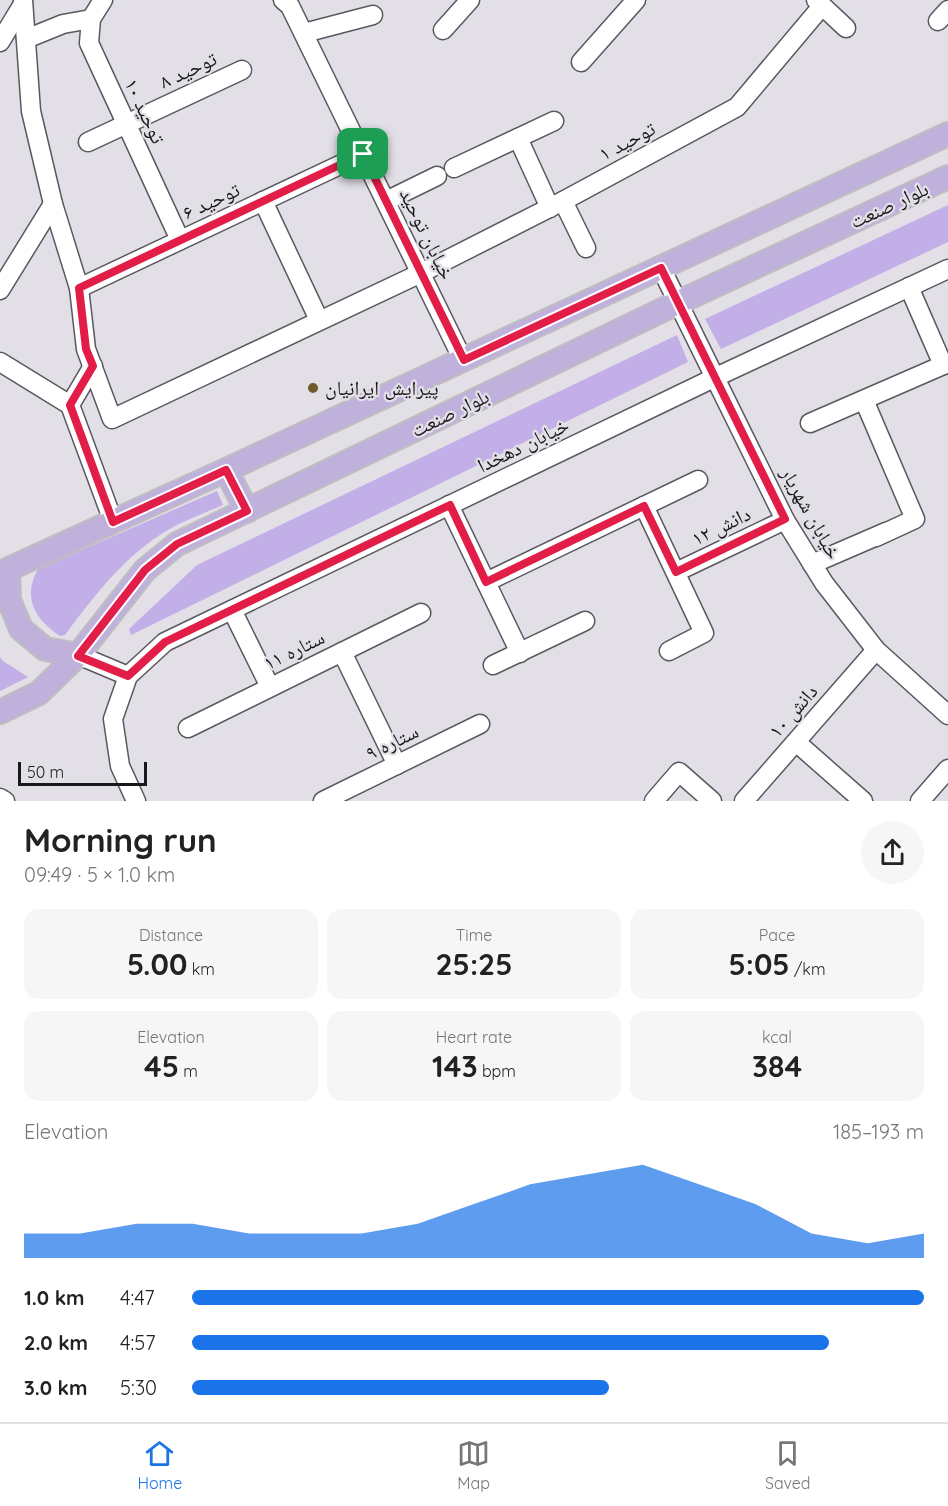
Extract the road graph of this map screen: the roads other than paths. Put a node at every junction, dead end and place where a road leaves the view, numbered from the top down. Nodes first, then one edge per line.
1 (103, 0) edge
2 (470, 0) edge
3 (633, 1) edge
4 (23, 2) edge
5 (290, 2) edge
6 (819, 3) edge
7 (373, 15) dead end
8 (91, 19) junction
9 (846, 28) dead end
10 (443, 30) dead end
11 (304, 33) junction
12 (26, 39) junction
13 (0, 42) edge
14 (581, 62) dead end
15 (242, 69) dead end
16 (554, 121) dead end
17 (126, 124) junction
18 (948, 134) edge
19 (518, 138) junction
20 (88, 142) dead end
21 (363, 154) junction
22 (454, 168) dead end
23 (437, 176) dead end
24 (948, 177) edge
25 (263, 201) junction
26 (386, 201) junction
27 (52, 204) junction
28 (557, 204) junction
29 (180, 240) junction
30 (586, 248) dead end
31 (661, 268) junction
32 (948, 269) edge
33 (421, 273) junction
34 (909, 287) junction
35 (79, 288) junction
36 (0, 290) edge
37 (677, 303) junction
38 (319, 320) junction
39 (464, 360) junction
40 (0, 362) edge
41 (945, 364) edge
42 (93, 366) junction
43 (716, 377) junction
44 (864, 400) junction
45 (70, 405) junction
46 (810, 423) dead end
47 (226, 470) junction
48 (698, 480) dead end
49 (450, 505) junction
50 (644, 506) junction
51 (247, 511) junction
52 (785, 519) junction
53 (915, 519) junction
54 (113, 522) junction
55 (876, 537) dead end
56 (812, 564) junction
57 (4, 571) edge
58 (676, 572) junction
59 (486, 582) junction
60 (232, 610) junction
61 (421, 613) dead end
62 (585, 621) dead end
63 (876, 650) junction
64 (669, 651) dead end
65 (342, 652) junction
66 (520, 653) junction
67 (78, 656) junction
68 (493, 665) dead end
69 (128, 676) junction
70 (270, 687) junction
71 (0, 712) edge
72 (948, 715) edge
73 (480, 724) dead end
74 (188, 728) dead end
75 (796, 742) junction
76 (397, 765) junction
77 (948, 769) edge
78 (0, 798) edge
79 (5, 801) edge
80 (136, 801) edge
81 (323, 801) edge
82 (654, 801) edge
83 (712, 801) edge
84 (744, 801) edge
85 (863, 801) edge
86 (920, 801) edge

1 - 8 street
2 - 10 street
3 - 14 street
4 - 12 street
4 - 13 street
5 - 11 street, خیابان توحید
6 - 9 street
6 - 28 street, توحید ۱
7 - 11 street
8 - 12 street
8 - 17 street, توحید ۱۰
11 - 21 street, خیابان توحید
12 - 27 street
15 - 17 street, توحید ۸
16 - 19 street
17 - 20 street, توحید ۸
17 - 29 street, توحید ۱۰
18 - 31 main road, بلوار صنعت
19 - 22 street
19 - 28 street
21 - 25 street, توحید ۶
21 - 26 street, خیابان توحید
23 - 26 street
24 - 37 main road, بلوار صنعت
25 - 29 street, توحید ۶
25 - 38 street
26 - 33 street, خیابان توحید
27 - 35 street
27 - 36 street
28 - 30 street
28 - 33 street, توحید ۱
29 - 35 street, توحید ۶
31 - 37 street, خیابان شهریار
31 - 39 main road, بلوار صنعت
32 - 34 street, خیابان دهخدا
33 - 38 street, توحید ۱
33 - 39 street, خیابان توحید
34 - 41 street
34 - 43 street, خیابان دهخدا
35 - 42 street
37 - 43 street, خیابان شهریار
37 - 51 main road, بلوار صنعت
38 - 42 street, توحید ۱
39 - 47 main road, بلوار صنعت
40 - 45 street
41 - 44 street
42 - 45 street
43 - 49 street, خیابان دهخدا
43 - 52 street, خیابان شهریار
44 - 46 street
44 - 53 street
45 - 54 street
47 - 51 main road
47 - 54 main road, بلوار صنعت
48 - 50 street
49 - 59 street
49 - 60 street, خیابان دهخدا
50 - 58 street
50 - 59 street
51 - 67 main road, بلوار صنعت
52 - 56 street, خیابان شهریار
52 - 58 street, دانش ۱۲
53 - 55 street
53 - 56 street
54 - 57 main road, بلوار صنعت
56 - 63 street, خیابان شهریار
57 - 67 main road
58 - 64 street
59 - 66 street
60 - 69 street, خیابان دهخدا
60 - 70 street
61 - 65 street, ستاره ۱۱
62 - 66 street
63 - 72 street, خیابان شهریار
63 - 75 street, دانش ۱۰
65 - 70 street, ستاره ۱۱
65 - 76 street
66 - 68 street
67 - 69 street
67 - 71 main road, بلوار صنعت
69 - 80 street
70 - 74 street, ستاره ۱۱
73 - 76 street, ستاره ۹
75 - 84 street, دانش ۱۰
75 - 85 street
76 - 81 street, ستاره ۹
77 - 86 street
78 - 79 street
82 - 83 street

